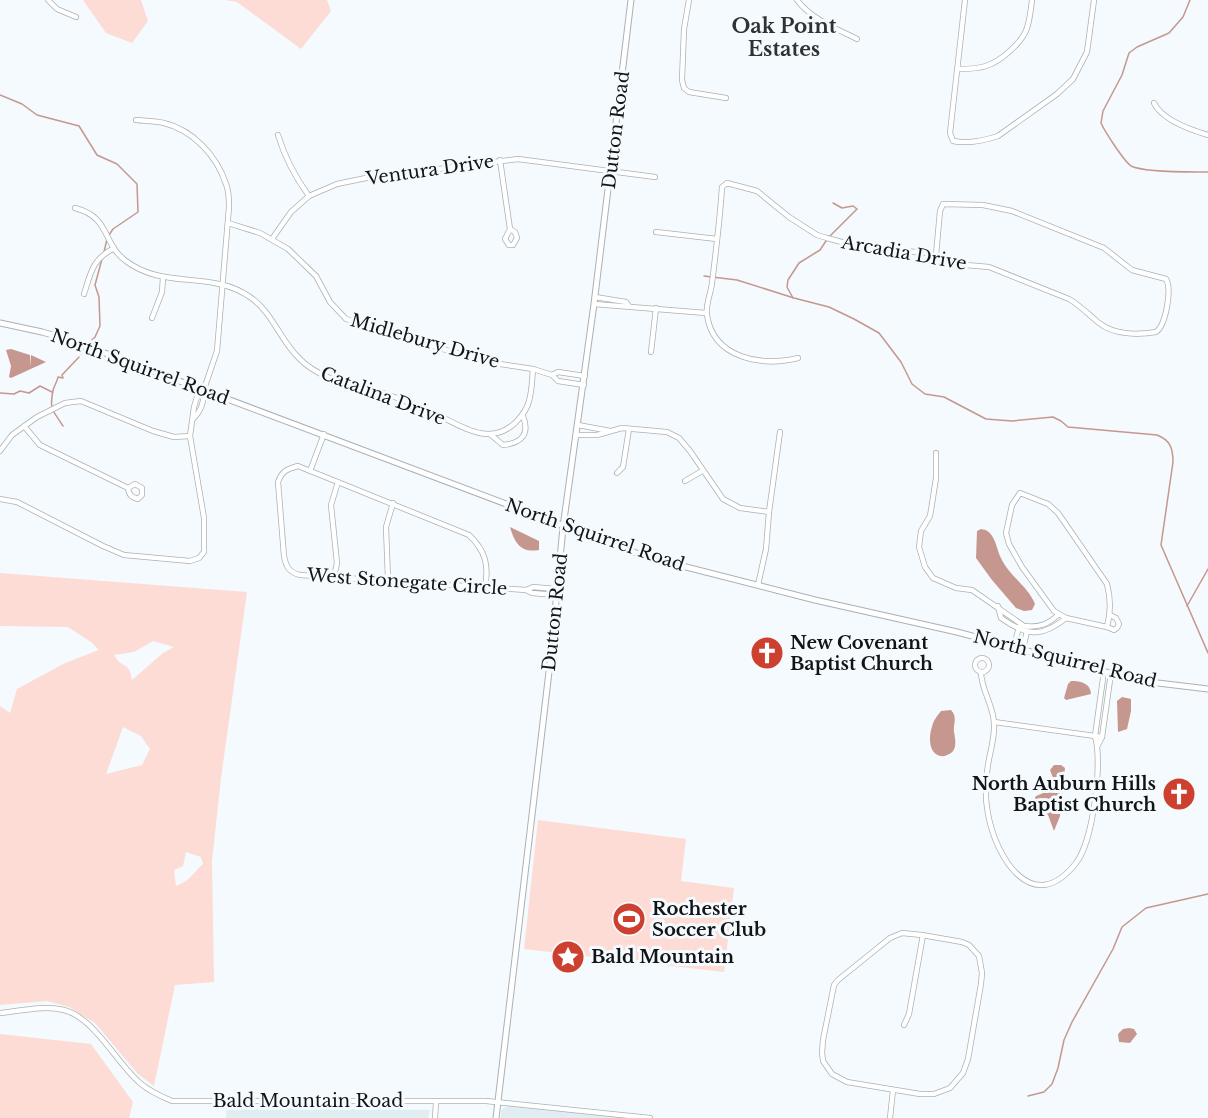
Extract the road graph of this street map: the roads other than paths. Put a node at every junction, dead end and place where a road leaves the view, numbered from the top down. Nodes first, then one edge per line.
1 (48, 0) edge
2 (631, 0) edge
3 (689, 0) edge
4 (797, 0) edge
5 (965, 0) edge
6 (1032, 0) edge
7 (1094, 0) edge
8 (76, 17) dead end
9 (857, 39) dead end
10 (958, 69) junction
11 (726, 98) dead end
12 (1154, 103) dead end
13 (136, 120) dead end
14 (278, 135) dead end
15 (1208, 135) edge
16 (500, 160) junction
17 (610, 172) junction
18 (655, 177) dead end
19 (309, 196) junction
20 (75, 208) dead end
21 (228, 223) junction
22 (510, 229) dead end
23 (656, 232) dead end
24 (717, 238) junction
25 (272, 239) junction
26 (114, 248) junction
27 (936, 255) junction
28 (164, 278) junction
29 (223, 283) junction
30 (84, 294) dead end
31 (595, 297) junction
32 (594, 304) junction
33 (630, 306) junction
34 (656, 308) junction
35 (706, 313) junction
36 (152, 318) dead end
37 (0, 322) edge
38 (651, 352) dead end
39 (798, 358) dead end
40 (533, 369) junction
41 (552, 375) junction
42 (585, 376) junction
43 (584, 385) junction
44 (204, 389) junction
45 (523, 416) junction
46 (578, 425) junction
47 (24, 426) junction
48 (629, 429) junction
49 (610, 431) junction
50 (780, 432) dead end
51 (324, 434) junction
52 (491, 435) junction
53 (577, 435) junction
54 (190, 436) junction
55 (0, 451) edge
56 (936, 453) dead end
57 (310, 471) junction
58 (702, 471) junction
59 (616, 473) dead end
60 (338, 482) junction
61 (685, 482) dead end
62 (128, 488) dead end
63 (0, 499) edge
64 (393, 503) junction
65 (769, 512) junction
66 (563, 527) junction
67 (334, 577) junction
68 (388, 580) junction
69 (758, 585) junction
70 (485, 588) junction
71 (556, 592) junction
72 (1059, 614) junction
73 (1110, 615) junction
74 (1066, 618) junction
75 (1019, 627) junction
76 (1107, 627) junction
77 (1027, 629) junction
78 (1014, 646) junction
79 (1023, 649) junction
80 (1104, 671) junction
81 (981, 672) dead end
82 (1112, 674) junction
83 (1207, 689) edge
84 (1099, 705) junction
85 (1107, 706) junction
86 (994, 722) junction
87 (1095, 736) junction
88 (1102, 737) junction
89 (1098, 745) junction
90 (922, 935) junction
91 (0, 1012) edge
92 (904, 1025) dead end
93 (893, 1090) junction
94 (498, 1101) junction
95 (436, 1102) junction
96 (435, 1118) edge
97 (496, 1118) edge
98 (650, 1118) edge
99 (890, 1118) edge

1 - 8 street
2 - 17 street, Dutton Road
3 - 11 street
4 - 9 street
5 - 10 street
6 - 10 street
7 - 10 street
12 - 15 street
13 - 21 street
14 - 19 street
16 - 17 street, Ventura Drive
16 - 19 street, Ventura Drive
16 - 22 street
17 - 18 street, Ventura Drive
17 - 31 street, Dutton Road
19 - 25 street, Ventura Drive
20 - 26 street, Catalina Drive
21 - 25 street, Midlebury Drive
21 - 29 street
23 - 24 street
24 - 27 street, Arcadia Drive
24 - 35 street
25 - 40 street, Midlebury Drive
26 - 28 street, Catalina Drive
26 - 30 street
27 - 27 street, Arcadia Drive
28 - 29 street, Catalina Drive
28 - 36 street
29 - 44 street
29 - 52 street, Catalina Drive
31 - 32 street, Dutton Road
31 - 33 street
32 - 33 street
32 - 42 street, Dutton Road
33 - 34 street
34 - 35 street
34 - 38 street
35 - 39 street
37 - 44 street, North Squirrel Road
40 - 41 street, Midlebury Drive
40 - 45 street
41 - 42 street, Midlebury Drive
41 - 43 street, Midlebury Drive
42 - 43 street, Dutton Road
43 - 46 street, Dutton Road
44 - 51 street, North Squirrel Road
44 - 54 street
45 - 52 street
45 - 52 street, Catalina Drive
46 - 49 street
46 - 53 street, Dutton Road
47 - 54 street
47 - 55 street
47 - 62 street
48 - 49 street
48 - 58 street
48 - 59 street
49 - 53 street
50 - 65 street
51 - 57 street
51 - 66 street, North Squirrel Road
53 - 66 street, Dutton Road
54 - 63 street
56 - 75 street
57 - 60 street
57 - 67 street, West Stonegate Circle
58 - 61 street
58 - 65 street
60 - 64 street
60 - 67 street
64 - 68 street
64 - 70 street
65 - 69 street
66 - 69 street, North Squirrel Road
66 - 71 street, Dutton Road
67 - 68 street, West Stonegate Circle
68 - 70 street, West Stonegate Circle
69 - 78 street, North Squirrel Road
70 - 71 street, West Stonegate Circle
71 - 94 street, Dutton Road
72 - 73 street
72 - 74 street
72 - 77 street
73 - 76 street
73 - 76 street
74 - 76 street
74 - 77 street
75 - 77 street
75 - 78 street
77 - 79 street
78 - 79 street, North Squirrel Road
79 - 80 street, North Squirrel Road
80 - 82 street, North Squirrel Road
80 - 84 street
81 - 86 street
82 - 83 street, North Squirrel Road
82 - 85 street
84 - 85 street
84 - 87 street
85 - 88 street
86 - 87 street
86 - 89 street
87 - 88 street
87 - 89 street
88 - 89 street
90 - 92 street
90 - 93 street
90 - 93 street
91 - 95 street, Bald Mountain Road
93 - 99 street
94 - 95 street, Bald Mountain Road
94 - 97 street, Dutton Road
94 - 98 street, Bald Mountain Road
95 - 96 street

